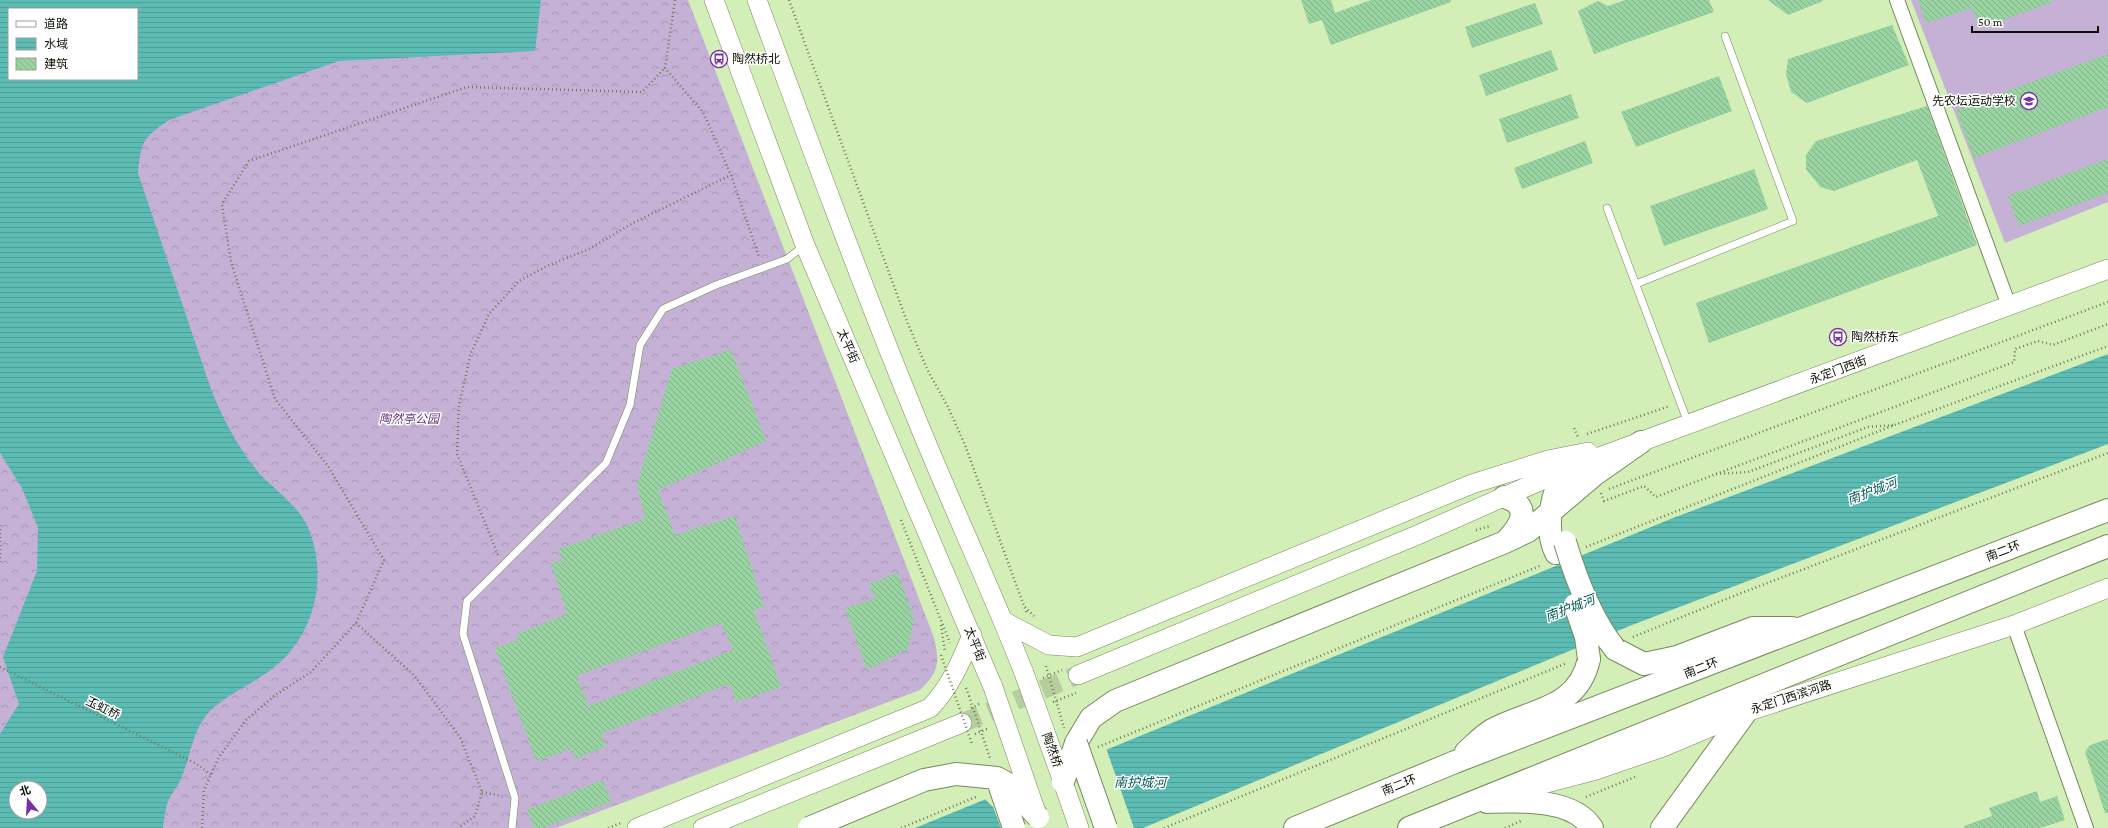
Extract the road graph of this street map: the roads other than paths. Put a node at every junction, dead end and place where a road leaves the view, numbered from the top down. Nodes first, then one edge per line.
1 (714, 0) edge
2 (757, 0) edge
3 (1897, 0) edge
4 (1724, 36) dead end
5 (1607, 208) dead end
6 (805, 245) junction
7 (2108, 269) edge
8 (1636, 284) junction
9 (2009, 306) junction
10 (1688, 424) junction
11 (1641, 442) junction
12 (1567, 469) junction
13 (1579, 487) junction
14 (1504, 497) junction
15 (1552, 510) junction
16 (2108, 510) edge
17 (1505, 542) junction
18 (2108, 546) edge
19 (1560, 551) junction
20 (2108, 588) edge
21 (1003, 621) junction
22 (2014, 625) junction
23 (1804, 628) junction
24 (972, 635) junction
25 (1078, 675) tunnel mouth
26 (1746, 712) junction
27 (962, 723) tunnel mouth
28 (1086, 746) junction
29 (1455, 762) junction
30 (997, 778) junction
31 (1064, 782) junction
32 (1474, 802) junction
33 (1040, 822) edge
34 (512, 828) edge
35 (637, 828) edge
36 (703, 828) edge
37 (809, 828) edge
38 (1014, 828) edge
39 (1079, 828) edge
40 (1106, 828) edge
41 (1295, 828) edge
42 (1409, 828) edge
43 (1592, 828) edge
44 (1662, 828) edge
45 (2086, 828) edge

1 - 6 main road, 太平街
2 - 21 main road
3 - 9 street
4 - 8 lane
5 - 8 lane
6 - 24 main road, 太平街
6 - 34 lane
7 - 9 main road, 永定门西街
8 - 10 lane
9 - 10 main road, 永定门西街
10 - 11 main road, 永定门西街
11 - 12 main road, 永定门西街
11 - 13 highway
11 - 21 main road
12 - 14 main road, 永定门西街
12 - 15 highway
13 - 15 highway
13 - 19 highway
14 - 17 highway
14 - 25 main road, 永定门西街
15 - 17 highway
15 - 19 highway
16 - 23 highway, 南二环
17 - 19 highway
17 - 28 highway
18 - 32 highway
19 - 23 highway, bridge
19 - 29 highway, bridge
20 - 22 main road, 永定门西滨河路
21 - 31 main road, 陶然桥, bridge
22 - 26 main road, 永定门西滨河路
22 - 45 street
23 - 29 highway, 南二环
24 - 33 main road, 太平街, bridge
24 - 35 main road
26 - 32 main road, 永定门西滨河路
26 - 44 highway
27 - 36 main road
28 - 31 highway, bridge
28 - 40 highway, bridge
29 - 41 highway, 南二环
30 - 33 highway, bridge
30 - 37 highway, bridge
30 - 38 highway, bridge
31 - 39 main road, 陶然桥
32 - 42 highway
32 - 43 highway

